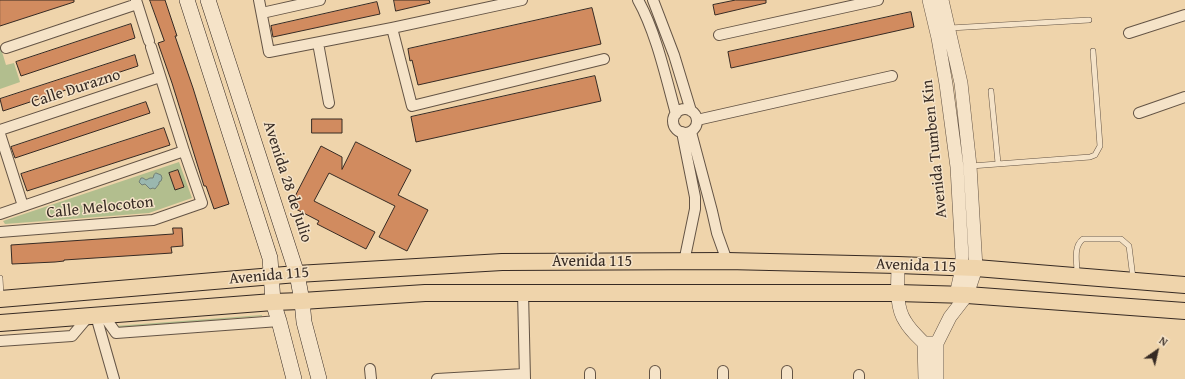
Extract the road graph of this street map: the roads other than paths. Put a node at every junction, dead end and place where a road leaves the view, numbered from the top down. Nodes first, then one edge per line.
1 (187, 0) edge
2 (208, 0) edge
3 (259, 0) edge
4 (320, 0) edge
5 (522, 0) edge
6 (638, 0) edge
7 (653, 0) edge
8 (878, 0) edge
9 (929, 0) edge
10 (942, 0) edge
11 (136, 2) edge
12 (262, 12) junction
13 (1185, 15) edge
14 (1089, 20) dead end
15 (392, 28) junction
16 (949, 28) junction
17 (1129, 33) dead end
18 (719, 35) dead end
19 (318, 42) junction
20 (6, 48) dead end
21 (1093, 51) dead end
22 (604, 59) dead end
23 (892, 76) dead end
24 (160, 77) junction
25 (991, 91) dead end
26 (1185, 97) edge
27 (329, 103) dead end
28 (691, 111) junction
29 (676, 114) junction
30 (1140, 114) dead end
31 (697, 120) junction
32 (0, 130) edge
33 (687, 132) junction
34 (0, 134) edge
35 (184, 152) junction
36 (998, 163) junction
37 (970, 166) junction
38 (23, 206) junction
39 (0, 214) edge
40 (0, 232) edge
41 (684, 262) junction
42 (726, 262) junction
43 (898, 265) junction
44 (969, 268) junction
45 (297, 274) junction
46 (271, 276) junction
47 (1077, 276) junction
48 (0, 278) edge
49 (1133, 280) junction
50 (1185, 284) edge
51 (523, 292) junction
52 (898, 293) junction
53 (962, 295) junction
54 (0, 297) edge
55 (302, 301) junction
56 (272, 302) junction
57 (1185, 311) edge
58 (96, 316) junction
59 (279, 321) junction
60 (0, 323) edge
61 (0, 341) edge
62 (931, 343) junction
63 (370, 368) dead end
64 (524, 377) edge
65 (114, 379) edge
66 (294, 379) edge
67 (319, 379) edge
68 (371, 379) edge
69 (438, 379) edge
70 (925, 379) edge
71 (937, 379) edge

1 - 46 main road
2 - 45 main road, Avenida 28 de Julio
3 - 12 street
4 - 12 street
5 - 15 street
6 - 29 street
7 - 28 street
8 - 18 street
9 - 44 street, Avenida Tumben Kin
10 - 16 street, Avenida Tumben Kin
11 - 20 street
11 - 24 street
12 - 19 street
13 - 17 street
14 - 16 lane
15 - 19 street
15 - 22 street
16 - 37 street, Avenida Tumben Kin
19 - 27 street
21 - 36 lane
23 - 31 street
24 - 32 street, Calle Durazno
24 - 35 street
25 - 36 lane
26 - 30 street
28 - 29 street
28 - 31 street
29 - 33 street
31 - 33 street
33 - 41 street
33 - 42 street
34 - 38 street
35 - 38 street, Calle Melocoton
35 - 40 street, Calle Melocoton
36 - 37 lane
37 - 44 street, Avenida Tumben Kin
38 - 39 street, Calle Melocoton
41 - 42 main road, Avenida 115
41 - 45 main road, Avenida 115
42 - 43 main road, Avenida 115
43 - 44 main road, Avenida 115
43 - 52 street
44 - 47 main road, Avenida 115
44 - 53 street, Avenida Tumben Kin
45 - 46 main road, Avenida 115
45 - 55 main road, Avenida 28 de Julio
46 - 54 main road, Avenida 115
46 - 56 main road
47 - 49 main road, Avenida 115
47 - 49 lane
48 - 54 lane
49 - 50 main road, Avenida 115
51 - 52 main road, Avenida 115
51 - 55 main road, Avenida 115
51 - 64 street
52 - 53 main road, Avenida 115
52 - 62 street
53 - 57 main road, Avenida 115
53 - 62 street
55 - 56 main road, Avenida 115
55 - 67 main road, Avenida 28 de Julio
56 - 58 main road, Avenida 115
56 - 59 main road
58 - 59 street
58 - 60 main road, Avenida 115
58 - 61 street
58 - 65 street
59 - 66 main road
62 - 70 street
62 - 71 street
63 - 68 street
64 - 69 street

